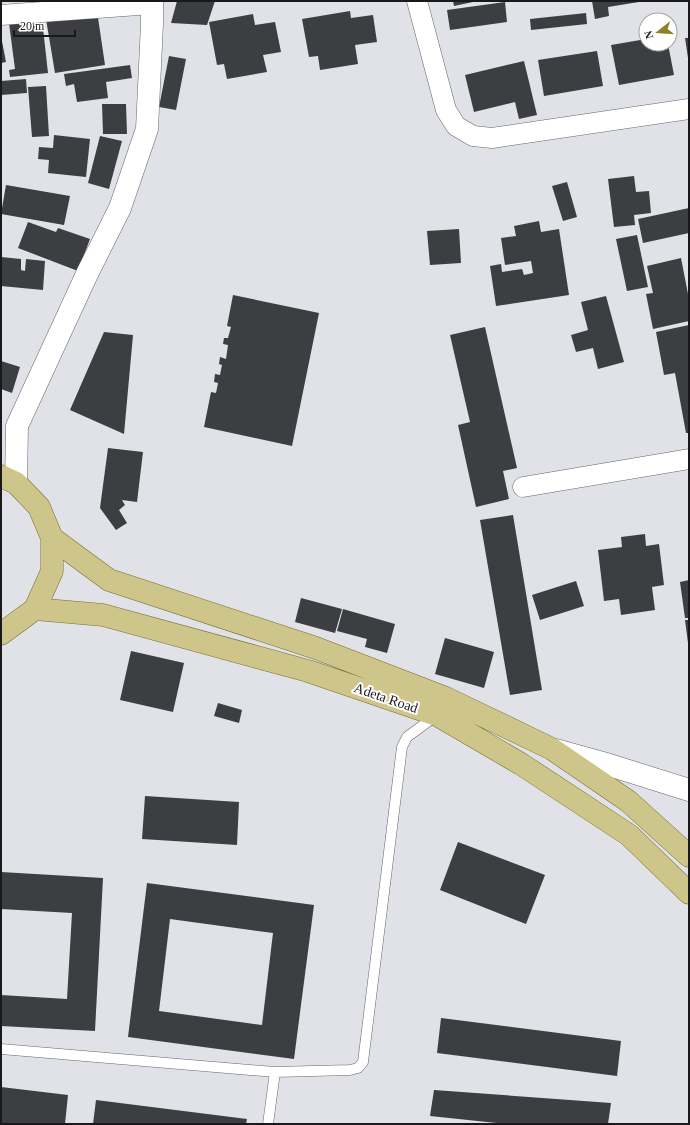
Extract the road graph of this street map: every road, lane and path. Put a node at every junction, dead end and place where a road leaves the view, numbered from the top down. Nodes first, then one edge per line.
1 (417, 1) edge
2 (152, 2) edge
3 (1, 15) edge
4 (689, 109) edge
5 (9, 432) edge
6 (689, 459) edge
7 (9, 479) edge
8 (523, 487) dead end
9 (52, 538) junction
10 (35, 608) junction
11 (1, 634) edge
12 (437, 716) junction
13 (552, 749) junction
14 (689, 790) edge
15 (689, 856) edge
16 (689, 893) edge
17 (1, 1049) edge
18 (275, 1072) junction
19 (268, 1124) edge

1 - 4 street
2 - 3 street
2 - 5 street
5 - 7 street
6 - 8 street
7 - 9 main road
9 - 10 main road
9 - 13 main road, Adeta Road
10 - 11 main road
10 - 12 main road, Adeta Road
12 - 16 main road, Adeta Road
12 - 18 lane
13 - 14 street
13 - 15 main road, Adeta Road
17 - 18 lane
18 - 19 lane

